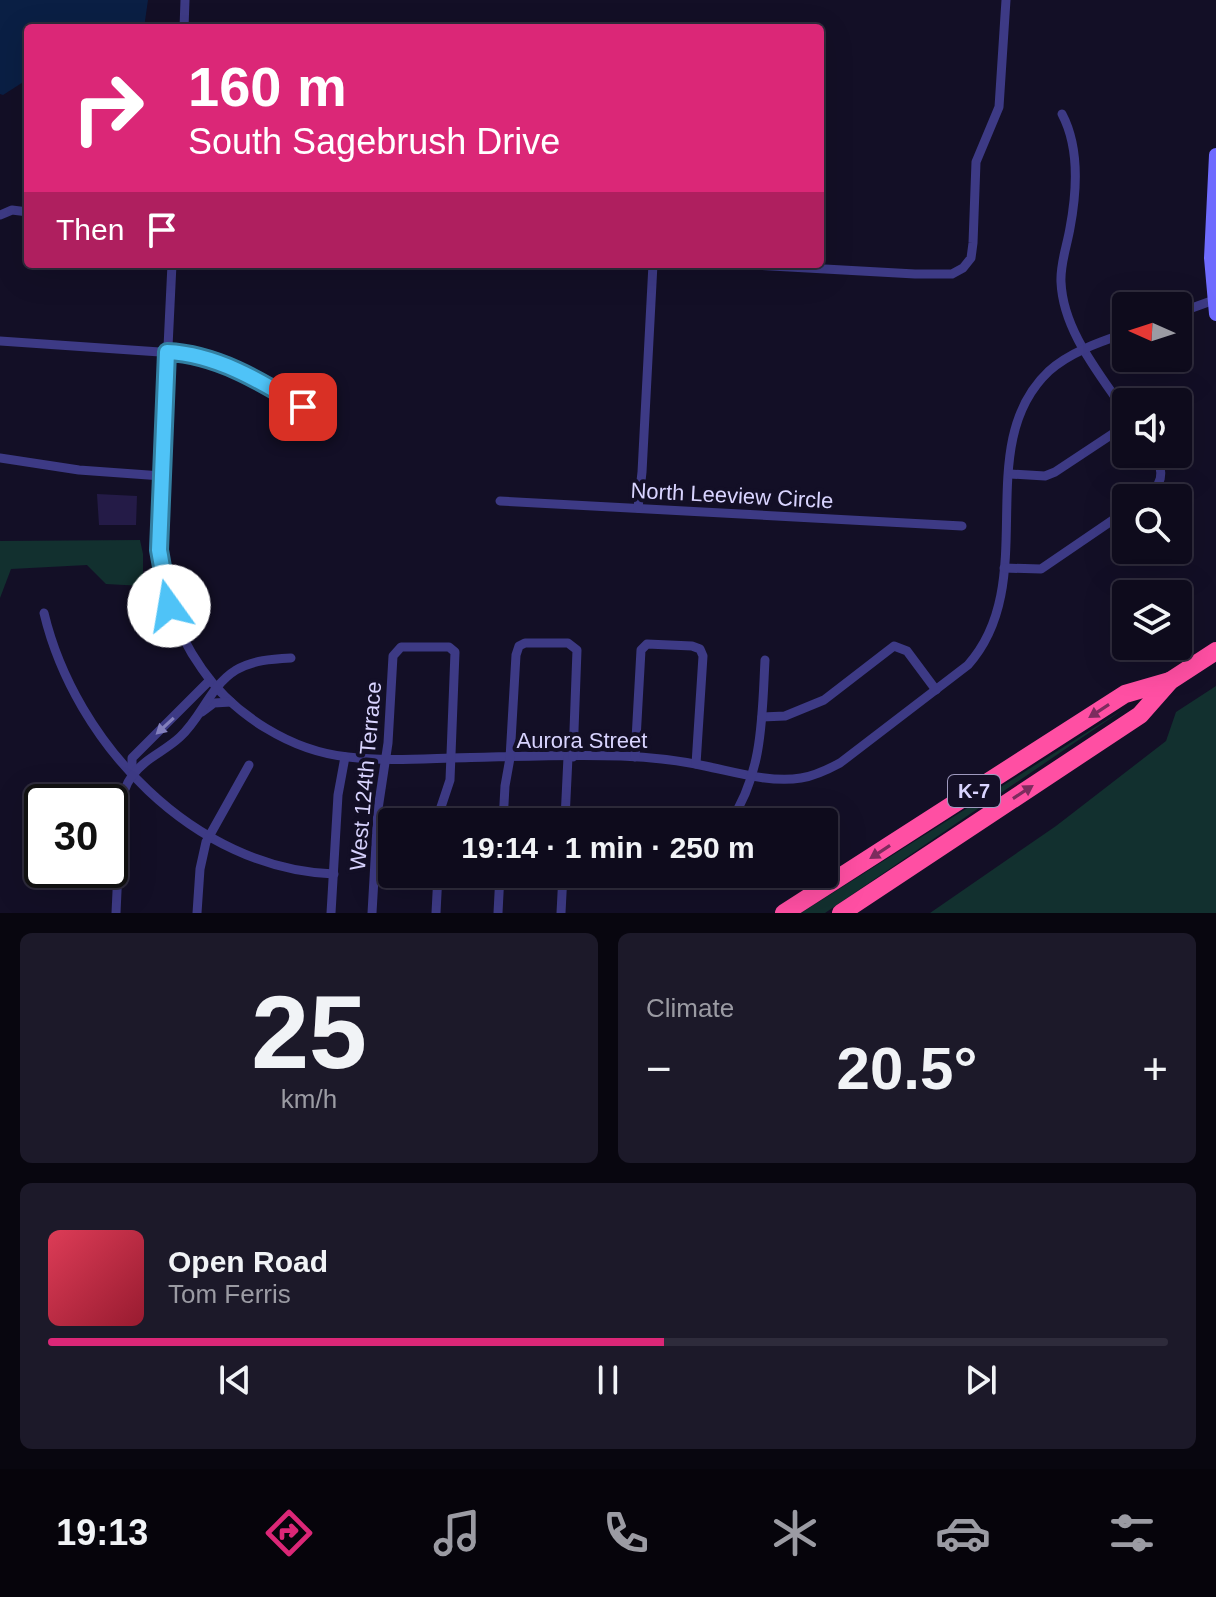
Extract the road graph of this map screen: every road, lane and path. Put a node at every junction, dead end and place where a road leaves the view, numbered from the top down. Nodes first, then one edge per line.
1 (185, 0) edge
2 (1006, 0) edge
3 (184, 24) edge
4 (1062, 114) dead end
5 (1216, 155) edge
6 (24, 212) edge
7 (0, 215) edge
8 (172, 268) edge
9 (653, 268) edge
10 (808, 268) edge
11 (1215, 306) edge
12 (1192, 310) edge
13 (1112, 339) edge
14 (0, 341) edge
15 (1084, 350) junction
16 (167, 352) junction
17 (1112, 392) edge
18 (303, 407) dead end
19 (1112, 434) edge
20 (0, 458) edge
21 (1010, 474) junction
22 (162, 476) junction
23 (500, 501) dead end
24 (638, 508) junction
25 (1112, 521) edge
26 (962, 526) dead end
27 (1004, 568) junction
28 (44, 613) dead end
29 (1216, 651) edge
30 (291, 658) dead end
31 (765, 660) dead end
32 (1170, 681) junction
33 (213, 684) junction
34 (936, 690) junction
35 (231, 702) junction
36 (199, 714) junction
37 (762, 717) junction
38 (345, 757) junction
39 (571, 757) junction
40 (635, 757) junction
41 (451, 758) junction
42 (510, 758) junction
43 (386, 759) junction
44 (696, 764) junction
45 (249, 765) dead end
46 (750, 775) junction
47 (132, 776) junction
48 (441, 808) edge
49 (504, 808) edge
50 (566, 808) edge
51 (738, 808) edge
52 (210, 835) junction
53 (334, 874) junction
54 (437, 888) edge
55 (499, 888) edge
56 (562, 888) edge
57 (116, 913) edge
58 (197, 913) edge
59 (331, 913) edge
60 (372, 913) edge
61 (436, 913) edge
62 (498, 913) edge
63 (561, 913) edge
64 (784, 913) edge
65 (841, 913) edge

1 - 3 street
2 - 10 street
4 - 15 street
5 - 11 main road
6 - 7 street
8 - 16 street, Aurora Street
9 - 24 street
11 - 12 street
13 - 15 street, Aurora Street
14 - 16 street
15 - 17 street
15 - 21 street, Aurora Street
16 - 18 street
16 - 22 street, Aurora Street
19 - 21 street
20 - 22 street
21 - 27 street, Aurora Street
22 - 33 street, Aurora Street
23 - 24 street, North Leeview Circle
24 - 26 street, North Leeview Circle
25 - 27 street
27 - 34 street, Aurora Street
28 - 47 street
29 - 32 highway, K-7
30 - 33 street
31 - 37 street
32 -> 64 highway, K-7
65 -> 32 highway, K-7
33 - 35 street, Aurora Street
33 - 36 street
33 -> 47 street
34 - 37 street
34 - 46 street, Aurora Street
35 - 36 street
35 - 38 street, Aurora Street
36 - 47 street
37 - 46 street
38 - 43 street, Aurora Street
38 - 53 street
39 - 40 street, Aurora Street
39 - 42 street, Aurora Street
39 - 42 street
39 - 50 street
40 - 44 street, Aurora Street
40 - 44 street
41 - 42 street, Aurora Street
41 - 43 street, Aurora Street
41 - 43 street, West 124th Terrace
41 - 48 street
42 - 49 street
43 - 60 street, West 124th Terrace
44 - 46 street, Aurora Street
45 - 52 street
46 - 51 street
47 - 52 street
47 - 57 street
52 - 53 street
52 - 58 street
53 - 59 street
54 - 61 street
55 - 62 street
56 - 63 street

